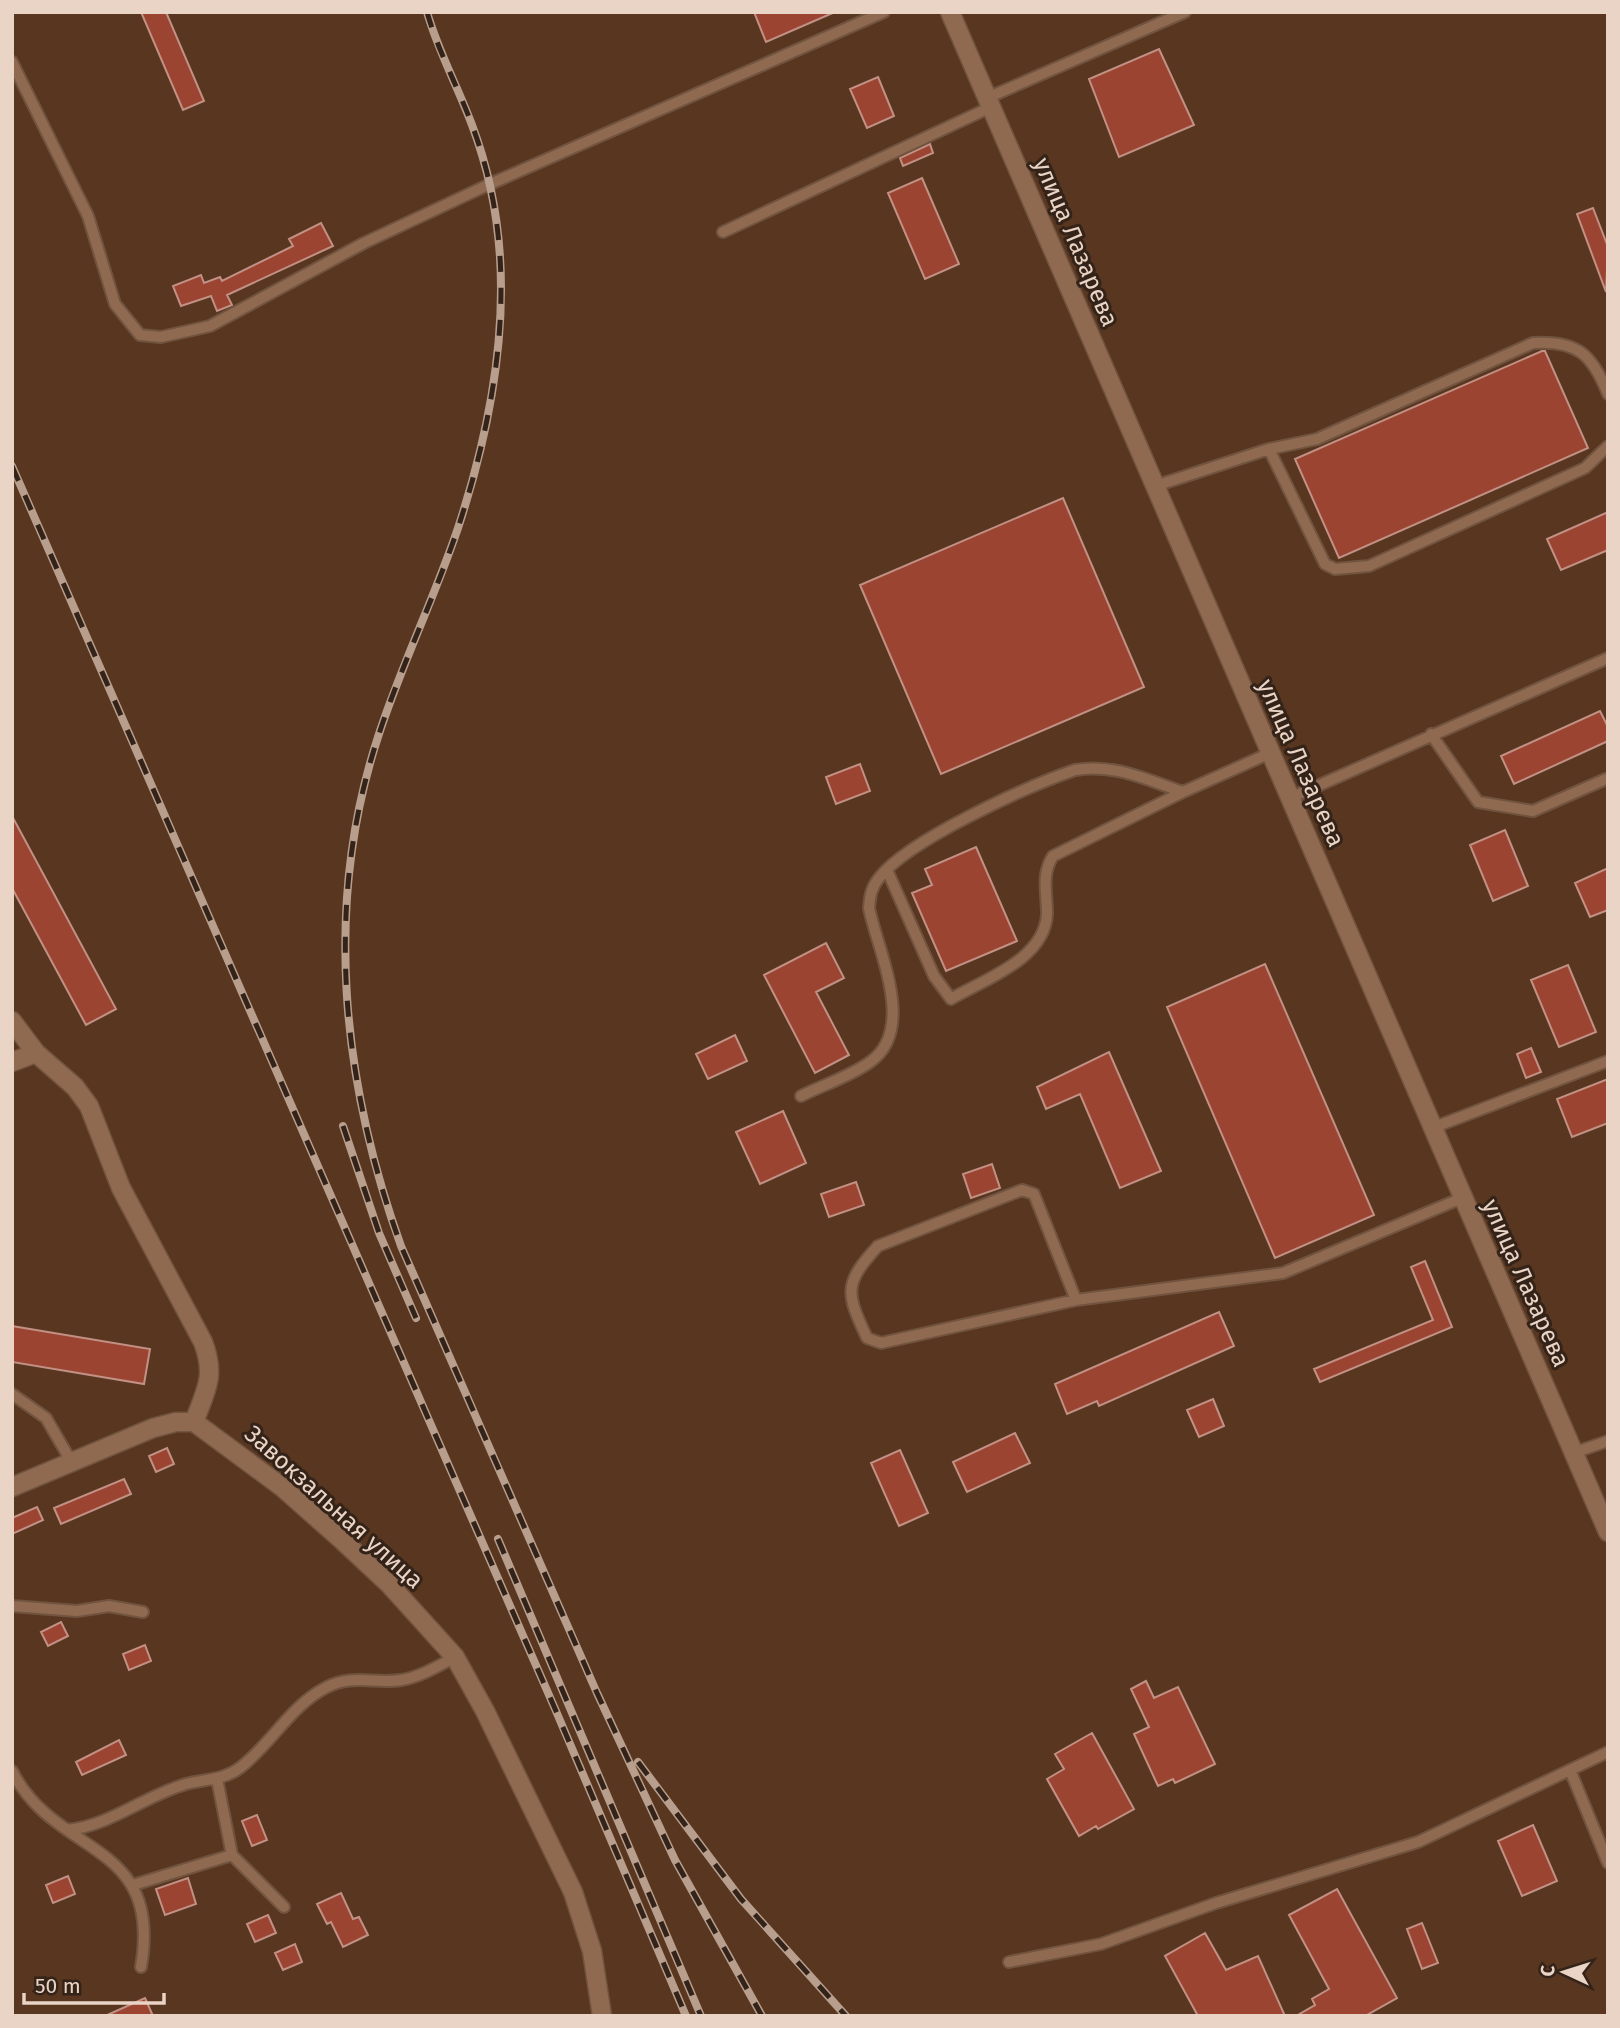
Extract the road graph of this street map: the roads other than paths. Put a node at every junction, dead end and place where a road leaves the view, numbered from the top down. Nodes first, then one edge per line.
1 (884, 12) edge
2 (950, 12) edge
3 (1185, 12) edge
4 (12, 62) edge
5 (989, 102) junction
6 (723, 232) dead end
7 (1608, 394) edge
8 (1608, 446) edge
9 (1269, 449) junction
10 (1155, 486) junction
11 (1608, 658) edge
12 (1431, 734) junction
13 (1270, 752) junction
14 (1606, 779) dead end
15 (1183, 792) junction
16 (1290, 798) junction
17 (887, 870) junction
18 (12, 1021) edge
19 (37, 1053) junction
20 (1608, 1061) edge
21 (12, 1062) edge
22 (802, 1096) dead end
23 (1432, 1128) junction
24 (1462, 1198) junction
25 (1076, 1300) junction
26 (12, 1394) edge
27 (194, 1422) junction
28 (1608, 1441) edge
29 (1573, 1453) junction
30 (71, 1461) junction
31 (12, 1487) edge
32 (1608, 1532) edge
33 (12, 1606) edge
34 (143, 1612) dead end
35 (455, 1657) junction
36 (1608, 1752) edge
37 (1570, 1770) junction
38 (12, 1771) edge
39 (217, 1779) junction
40 (67, 1830) junction
41 (232, 1855) junction
42 (1608, 1863) edge
43 (133, 1885) junction
44 (284, 1907) dead end
45 (1009, 1962) dead end
46 (141, 1967) dead end
47 (602, 2016) edge

1 - 4 lane
2 - 5 main road, улица Лазарева
3 - 5 lane
5 - 6 lane
5 - 10 main road, улица Лазарева
7 - 9 lane
8 - 9 lane
9 - 10 lane
10 - 13 main road, улица Лазарева
11 - 12 lane
12 - 14 lane
12 - 16 lane
13 - 15 lane
13 - 16 main road, улица Лазарева
15 - 17 lane
15 - 17 lane
16 - 23 main road, улица Лазарева
17 - 22 lane
18 - 19 main road
19 - 21 main road
19 - 27 main road
20 - 23 lane
23 - 24 main road, улица Лазарева
24 - 25 lane
24 - 29 main road, улица Лазарева
25 - 25 lane
26 - 30 lane
27 - 30 main road
27 - 35 main road, Завокзальная улица
28 - 29 lane
29 - 32 main road, улица Лазарева
30 - 31 main road
33 - 34 lane
35 - 39 lane
35 - 47 main road, Завокзальная улица
36 - 37 lane
37 - 42 lane
37 - 45 lane
38 - 40 lane
39 - 40 lane
39 - 41 lane
40 - 43 lane
41 - 43 lane
41 - 44 lane
43 - 46 lane

